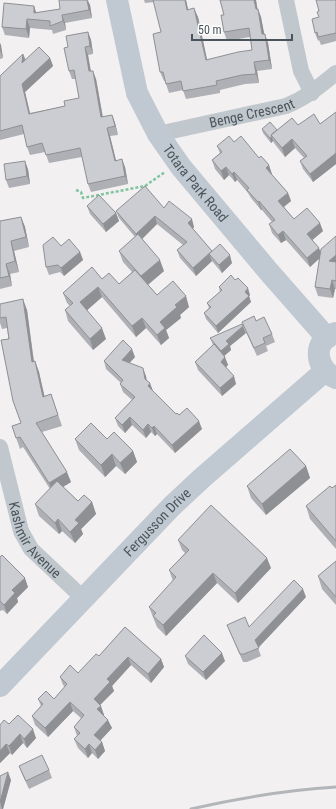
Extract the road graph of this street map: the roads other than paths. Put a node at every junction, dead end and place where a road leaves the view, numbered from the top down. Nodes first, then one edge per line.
1 (117, 0) edge
2 (286, 0) edge
3 (336, 73) edge
4 (312, 93) junction
5 (158, 134) junction
6 (331, 335) edge
7 (330, 374) edge
8 (0, 447) edge
9 (83, 598) junction
10 (0, 686) edge

1 - 5 main road, Totara Park Road
2 - 4 street
3 - 4 street, Benge Crescent
4 - 5 street, Benge Crescent
5 - 6 main road, Totara Park Road
6 - 7 main road
7 - 9 main road, Fergusson Drive
8 - 9 street, Kashmir Avenue
9 - 10 main road, Fergusson Drive

